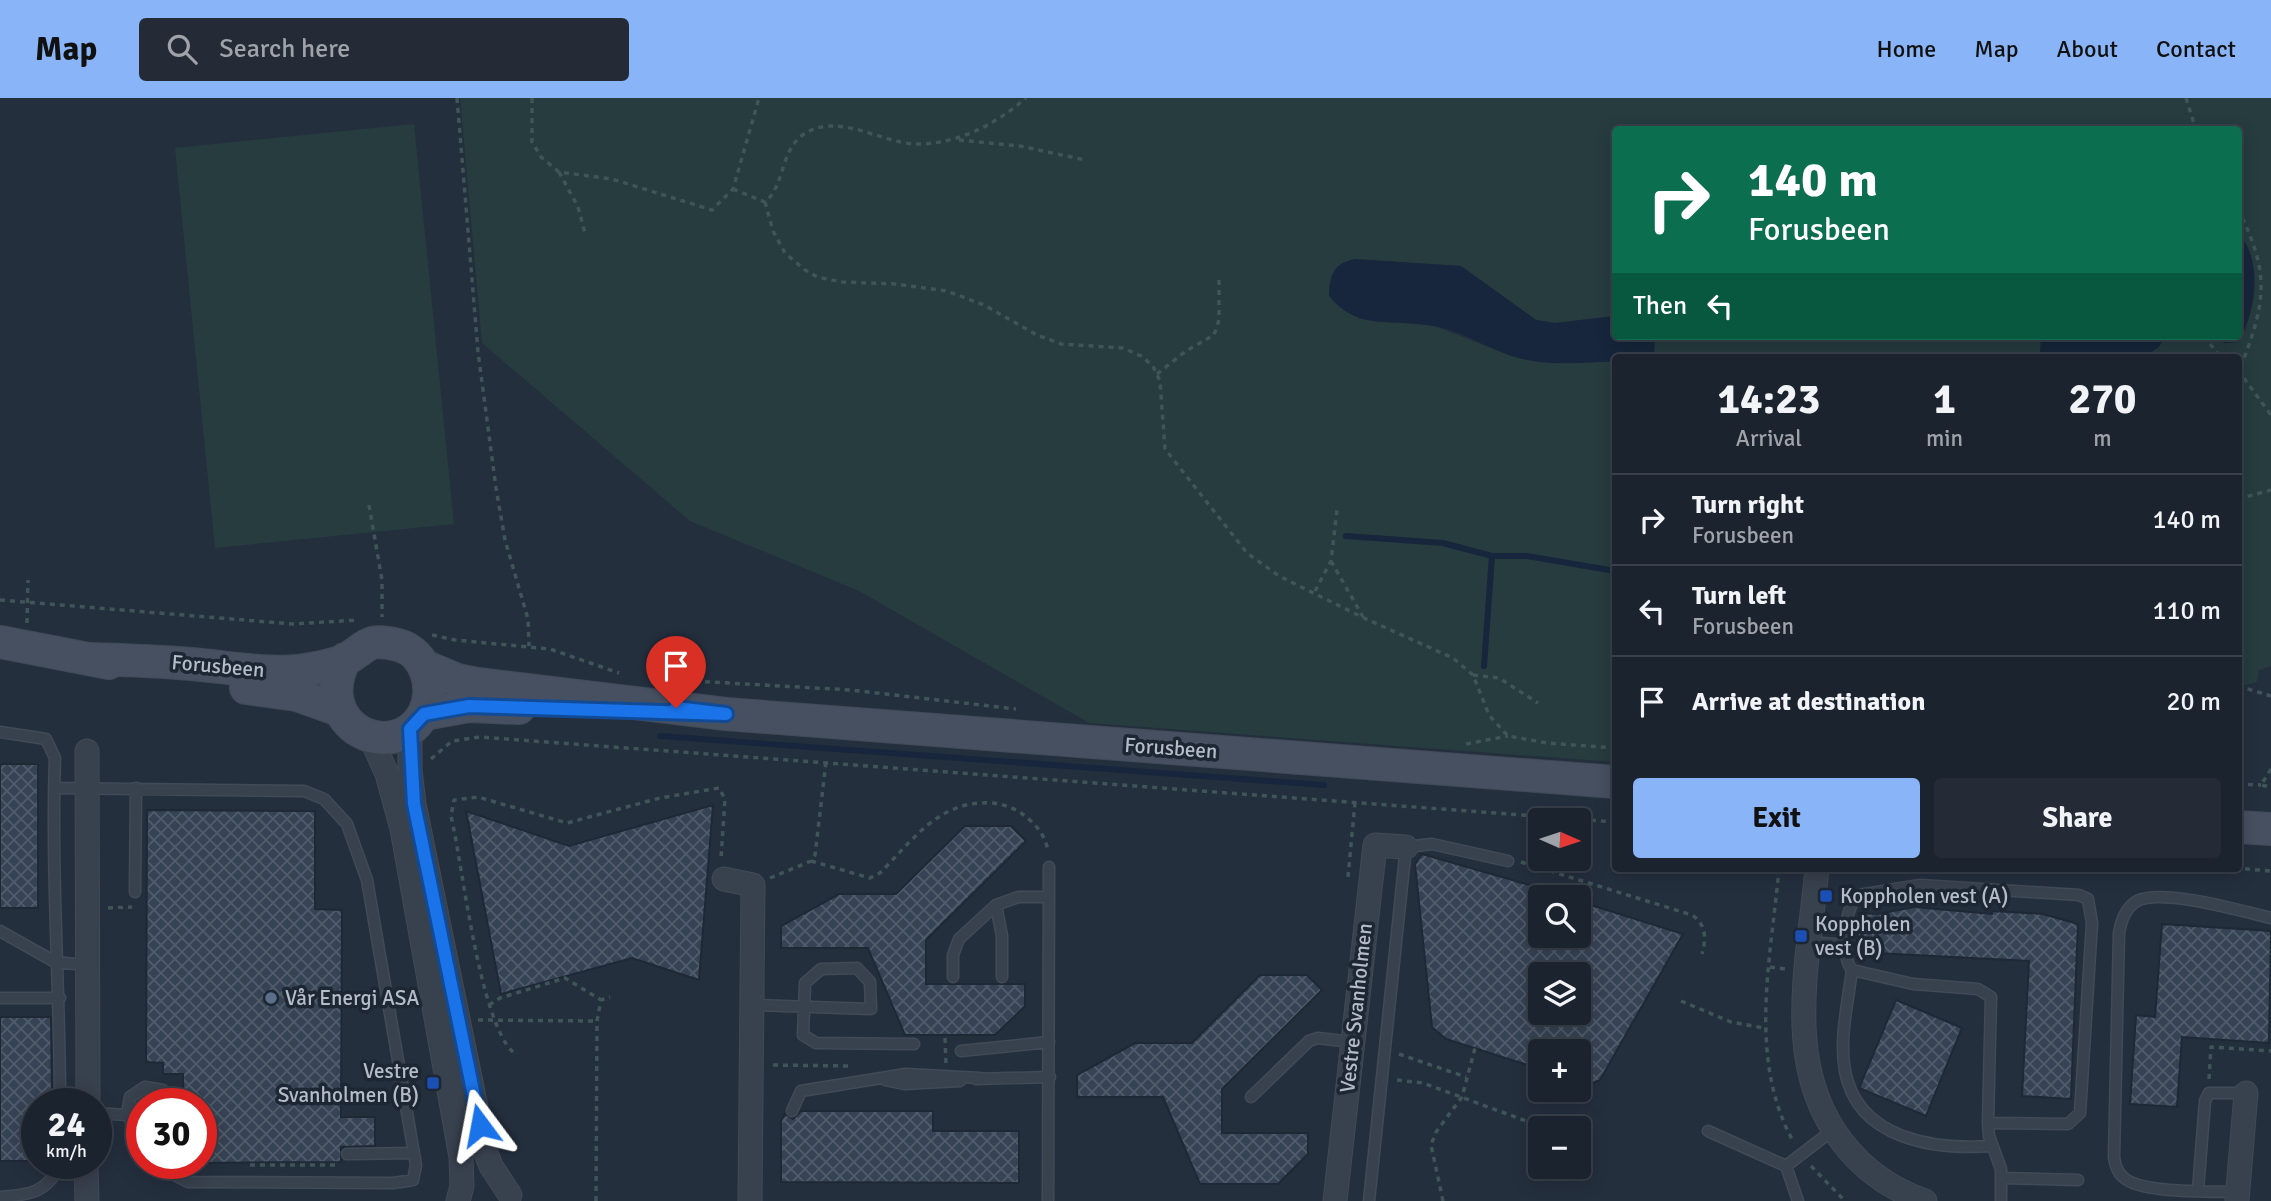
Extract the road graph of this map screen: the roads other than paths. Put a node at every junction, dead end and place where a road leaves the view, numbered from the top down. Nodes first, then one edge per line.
1 (12, 645) edge
2 (90, 659) junction
3 (345, 659) junction
4 (424, 666) junction
5 (339, 710) junction
6 (726, 714) junction
7 (417, 721) junction
8 (0, 732) edge
9 (370, 736) junction
10 (87, 751) dead end
11 (1612, 782) edge
12 (54, 788) junction
13 (87, 788) junction
14 (136, 788) junction
15 (2242, 827) edge
16 (2271, 829) edge
17 (1406, 847) junction
18 (1508, 861) road end
19 (1049, 867) road end
20 (1817, 872) edge
21 (724, 879) road end
22 (135, 892) dead end
23 (1049, 897) junction
24 (996, 905) junction
25 (2271, 918) edge
26 (0, 931) edge
27 (1811, 942) junction
28 (1846, 945) junction
29 (55, 962) junction
30 (86, 964) junction
31 (1852, 970) junction
32 (953, 977) dead end
33 (1003, 978) dead end
34 (0, 998) edge
35 (60, 998) junction
36 (752, 1005) junction
37 (804, 1007) junction
38 (1049, 1042) junction
39 (1351, 1042) junction
40 (914, 1044) dead end
41 (961, 1051) dead end
42 (1050, 1077) junction
43 (60, 1088) edge
44 (88, 1088) edge
45 (2246, 1093) joint
46 (1251, 1097) dead end
47 (792, 1111) dead end
48 (1988, 1124) junction
49 (1833, 1130) junction
50 (1708, 1131) dead end
51 (1992, 1146) junction
52 (414, 1153) junction
53 (347, 1154) dead end
54 (1786, 1166) junction
55 (2002, 1178) junction
56 (50, 1179) edge
57 (86, 1179) edge
58 (182, 1179) edge
59 (2078, 1180) dead end
60 (2198, 1190) junction
61 (0, 1197) edge
62 (2238, 1197) edge
63 (35, 1198) edge
64 (514, 1198) edge
65 (87, 1201) edge
66 (459, 1201) edge
67 (750, 1201) edge
68 (1048, 1201) edge
69 (1335, 1201) edge
70 (1369, 1201) edge
71 (1798, 1201) edge
72 (1925, 1201) edge
73 (2001, 1201) edge

1 - 2 main road, Forusbeen
2 - 3 main road, Forusbeen
2 - 5 main road, Forusbeen
3 - 4 main road
3 - 5 main road
4 - 6 main road, Forusbeen
4 - 7 main road
5 - 9 main road
6 - 7 main road, Forusbeen
6 - 11 main road, Forusbeen
7 - 9 main road
7 - 64 street
8 - 12 lane
9 - 66 street
10 - 13 street
12 - 13 lane
12 - 29 lane
13 - 14 lane
13 - 30 street
14 - 22 lane
14 - 52 lane
15 - 16 main road
17 - 18 lane
17 - 39 street, Vestre Svanholmen
17 - 70 lane
19 - 23 lane
20 - 27 street
21 - 36 street
23 - 24 lane
23 - 38 lane
24 - 32 lane
24 - 33 lane
25 - 60 lane
26 - 29 lane
27 - 28 lane
27 - 49 street
28 - 31 lane
28 - 48 lane
29 - 30 lane
29 - 35 lane
30 - 44 street
31 - 48 lane
31 - 51 lane
34 - 35 lane
35 - 43 lane
36 - 37 lane
36 - 67 street
37 - 37 lane
37 - 40 lane
38 - 41 lane
38 - 42 lane
39 - 46 lane
39 - 69 street, Vestre Svanholmen
42 - 47 lane
42 - 68 lane
45 - 60 lane
45 - 62 street
48 - 51 lane
49 - 54 lane
49 - 72 street
50 - 54 lane
51 - 55 lane
52 - 53 lane
52 - 58 lane
54 - 71 lane
55 - 59 lane
55 - 73 lane
56 - 63 lane
57 - 65 street
60 - 62 lane
61 - 63 lane
64 - 66 street

